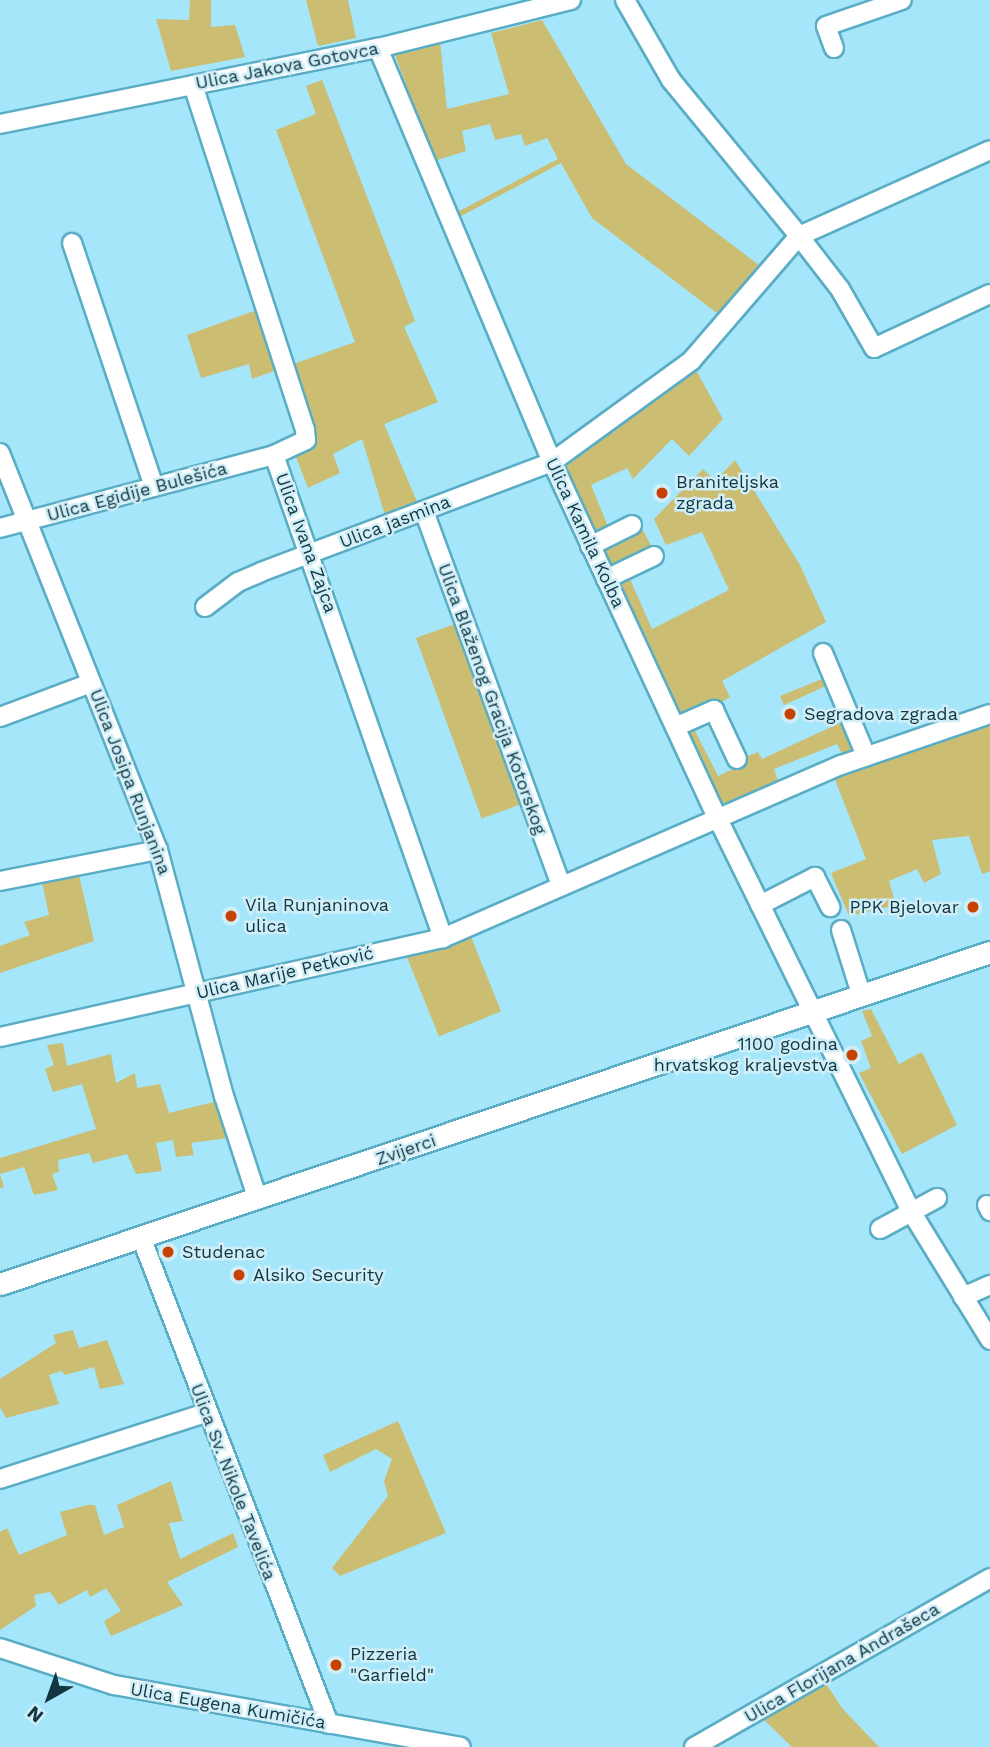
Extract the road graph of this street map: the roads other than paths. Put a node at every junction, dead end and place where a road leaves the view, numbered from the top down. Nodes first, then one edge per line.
1 (571, 0) edge
2 (625, 0) edge
3 (902, 0) edge
4 (378, 48) junction
5 (834, 48) dead end
6 (193, 85) junction
7 (0, 124) edge
8 (990, 149) edge
9 (799, 236) junction
10 (72, 243) dead end
11 (990, 294) edge
12 (0, 453) edge
13 (274, 455) junction
14 (552, 462) junction
15 (155, 487) junction
16 (424, 511) junction
17 (26, 522) junction
18 (632, 526) dead end
19 (0, 528) edge
20 (590, 546) junction
21 (312, 554) junction
22 (654, 556) dead end
23 (606, 579) junction
24 (205, 607) dead end
25 (823, 653) dead end
26 (91, 683) junction
27 (990, 714) edge
28 (0, 717) edge
29 (675, 727) junction
30 (866, 756) junction
31 (737, 759) dead end
32 (717, 817) junction
33 (158, 850) junction
34 (0, 881) edge
35 (561, 886) junction
36 (760, 905) junction
37 (830, 907) dead end
38 (841, 930) dead end
39 (443, 938) junction
40 (990, 952) edge
41 (198, 992) junction
42 (861, 994) junction
43 (811, 1009) junction
44 (0, 1037) edge
45 (937, 1198) dead end
46 (258, 1200) junction
47 (911, 1212) junction
48 (880, 1228) dead end
49 (141, 1237) junction
50 (0, 1283) edge
51 (990, 1285) edge
52 (963, 1297) junction
53 (990, 1340) edge
54 (206, 1413) junction
55 (0, 1479) edge
56 (990, 1578) edge
57 (0, 1648) edge
58 (329, 1724) junction
59 (459, 1747) edge
60 (694, 1747) edge

1 - 4 street, Ulica Jakova Gotovca
2 - 9 street
3 - 5 street
4 - 6 street, Ulica Jakova Gotovca
4 - 14 street, Ulica Kamila Kolba
6 - 7 street, Ulica Jakova Gotovca
6 - 13 street, Ulica Ivana Zajca
8 - 9 street
9 - 11 street
9 - 14 street, Ulica jasmina
10 - 15 street
12 - 17 street, Ulica Josipa Runjanina
13 - 15 street, Ulica Egidije Bulešića
13 - 21 street, Ulica Ivana Zajca
14 - 16 street, Ulica jasmina
14 - 20 street, Ulica Kamila Kolba
15 - 17 street, Ulica Egidije Bulešića
16 - 21 street, Ulica jasmina
16 - 35 street, Ulica Blaženog Gracija Kotorskog
17 - 19 street, Ulica Egidije Bulešića
17 - 26 street, Ulica Josipa Runjanina
18 - 20 street
20 - 23 street, Ulica Kamila Kolba
21 - 24 street, Ulica jasmina
21 - 39 street, Ulica Ivana Zajca
22 - 23 street
23 - 29 street, Ulica Kamila Kolba
25 - 30 street
26 - 28 street
26 - 33 street, Ulica Josipa Runjanina
27 - 30 street, Ulica Marije Petković
29 - 31 street
29 - 32 street, Ulica Kamila Kolba
30 - 32 street, Ulica Marije Petković
32 - 35 street, Ulica Marije Petković
32 - 36 street, Ulica Kamila Kolba
33 - 34 street
33 - 41 street, Ulica Josipa Runjanina
35 - 39 street, Ulica Marije Petković
36 - 37 street
36 - 43 street, Ulica Kamila Kolba
38 - 42 street
39 - 41 street, Ulica Marije Petković
40 - 42 main road, Zvijerci
41 - 44 street, Ulica Marije Petković
41 - 46 street, Ulica Josipa Runjanina
42 - 43 main road, Zvijerci
43 - 46 main road, Zvijerci
43 - 47 street, Ulica Kamila Kolba
45 - 47 street
46 - 49 main road, Zvijerci
47 - 48 street
47 - 52 street, Ulica Kamila Kolba
49 - 50 main road, Zvijerci
49 - 54 street, Ulica Sv. Nikole Tavelića
51 - 52 street
52 - 53 street, Ulica Kamila Kolba
54 - 55 street
54 - 58 street, Ulica Sv. Nikole Tavelića
56 - 60 street, Ulica Florijana Andrašeca
57 - 58 street, Ulica Eugena Kumičića
58 - 59 street, Ulica Eugena Kumičića

